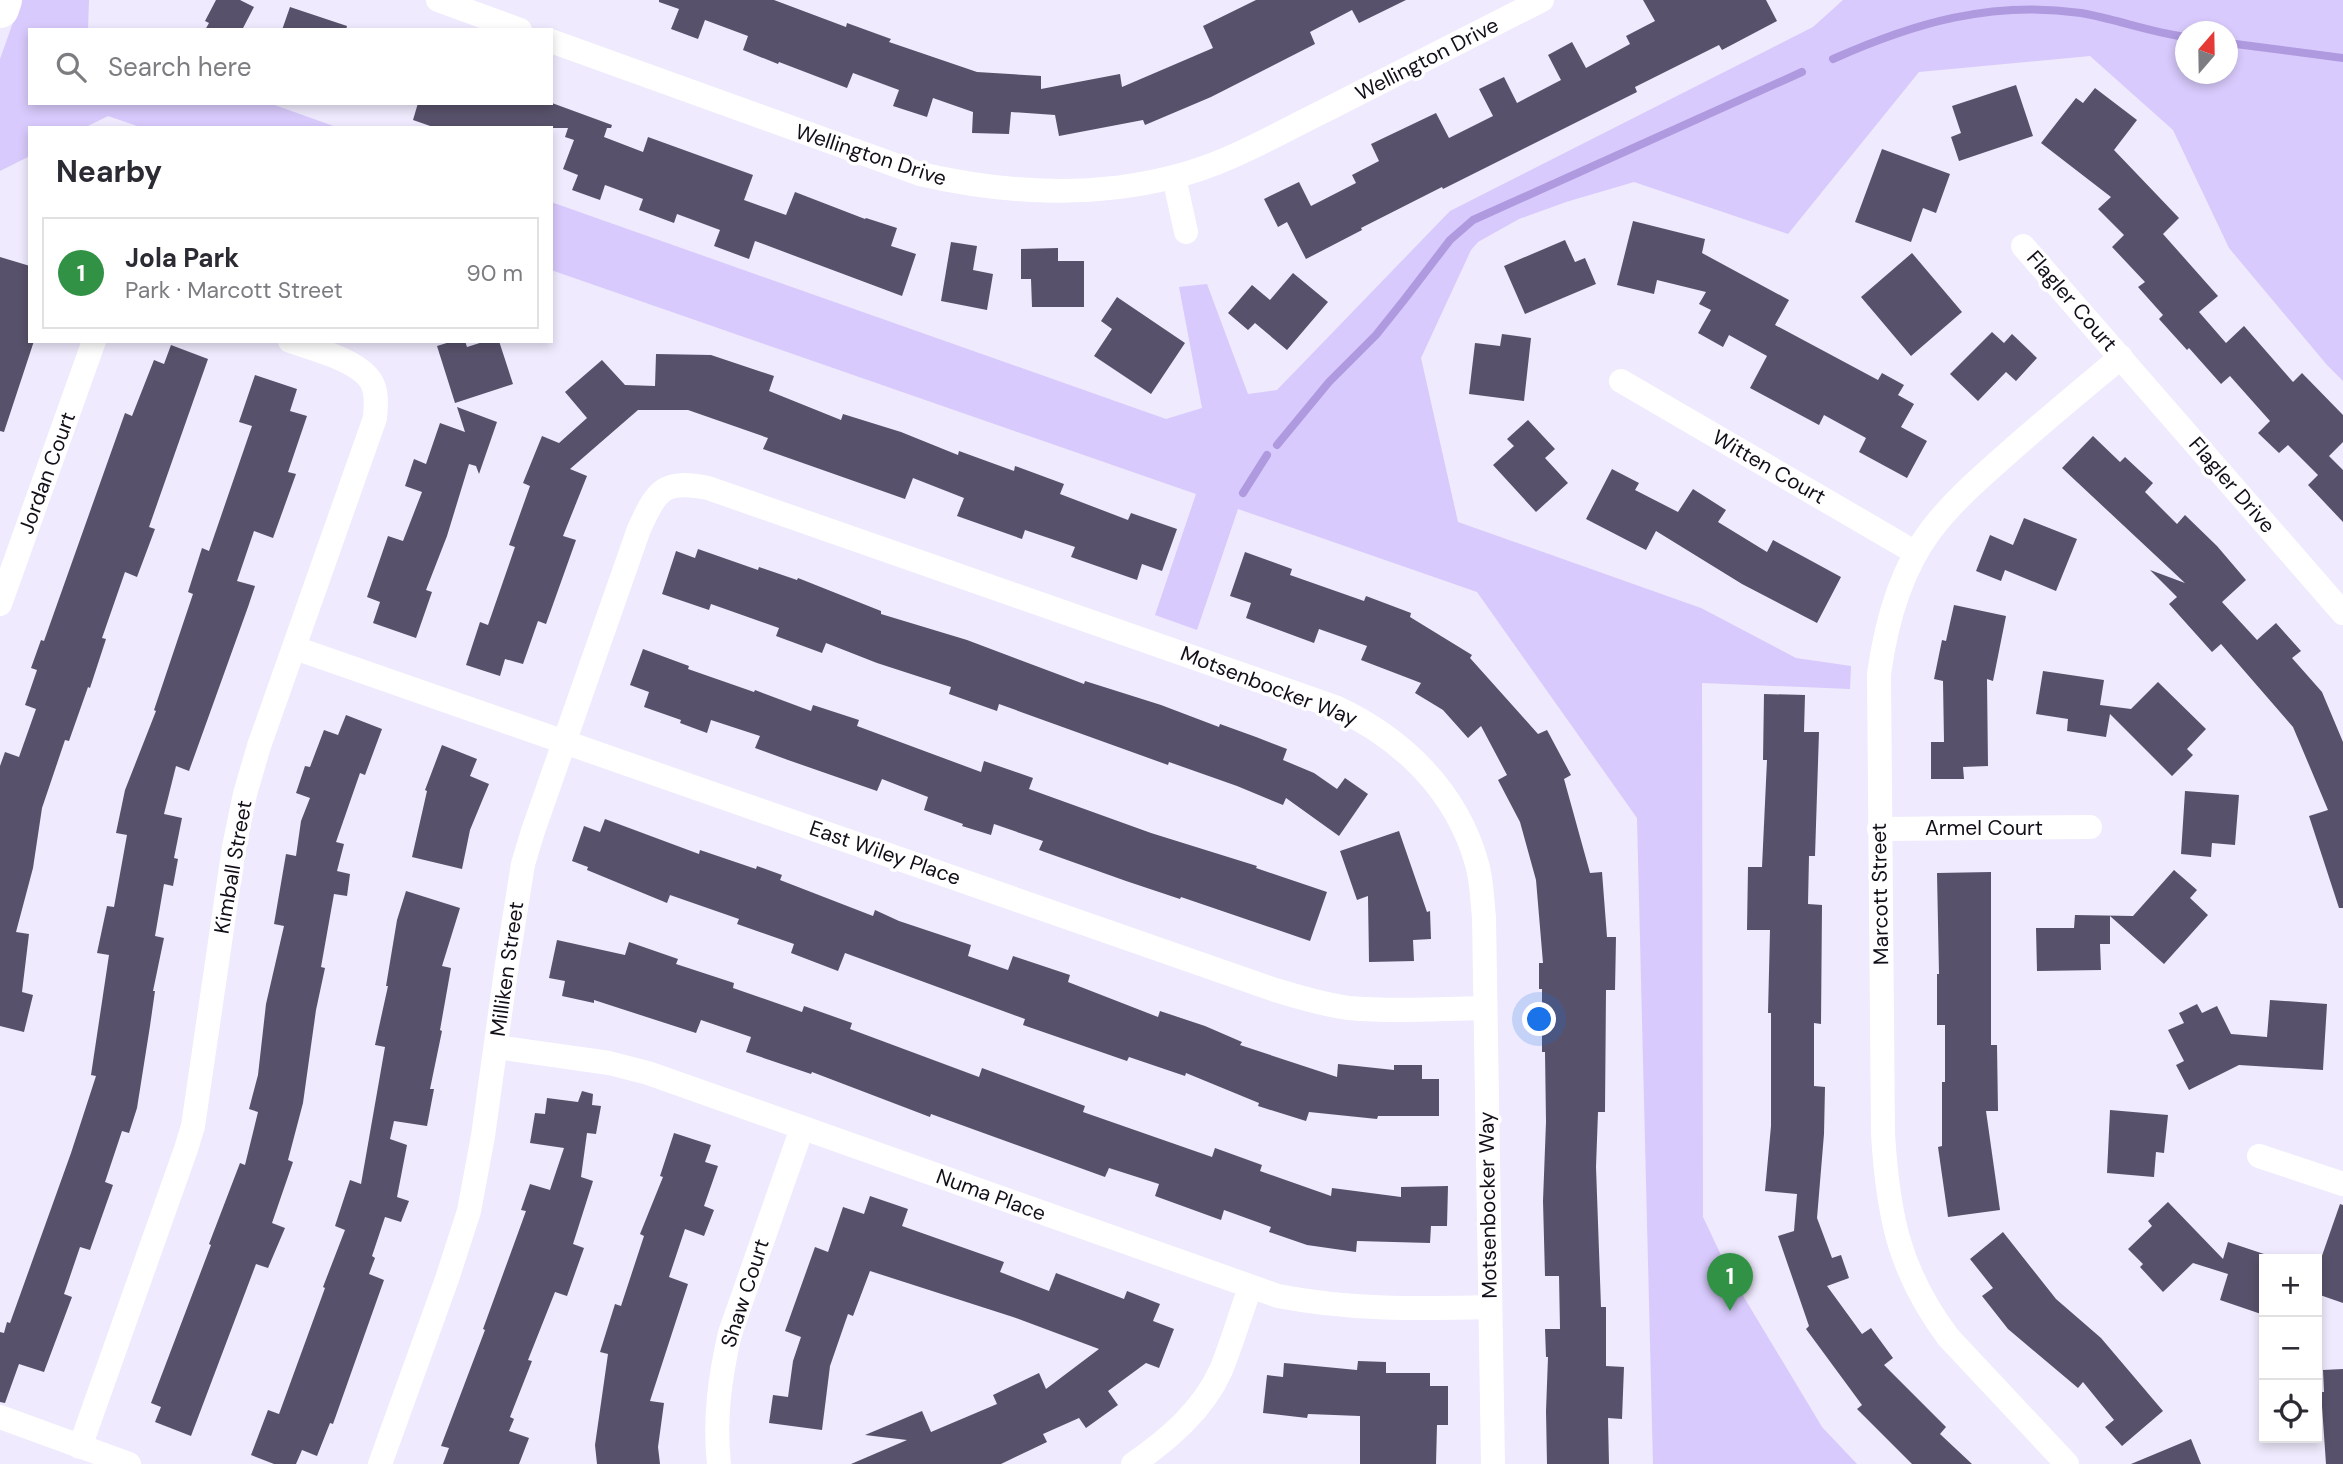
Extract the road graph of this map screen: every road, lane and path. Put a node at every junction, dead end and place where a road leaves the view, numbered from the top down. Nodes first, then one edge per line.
1 (3, 0) edge
2 (438, 0) edge
3 (1542, 0) edge
4 (0, 9) edge
5 (515, 28) edge
6 (553, 42) edge
7 (1174, 177) junction
8 (1186, 232) dead end
9 (2023, 246) dead end
10 (93, 343) edge
11 (295, 343) edge
12 (2121, 357) junction
13 (1621, 381) dead end
14 (667, 486) joint
15 (1916, 553) junction
16 (0, 604) edge
17 (2343, 613) edge
18 (295, 648) junction
19 (566, 741) junction
20 (2090, 827) dead end
21 (1879, 829) junction
22 (1485, 1008) junction
23 (497, 1047) junction
24 (802, 1128) junction
25 (2259, 1156) dead end
26 (2343, 1184) edge
27 (1250, 1288) junction
28 (1490, 1307) junction
29 (0, 1417) edge
30 (80, 1447) junction
31 (129, 1464) edge
32 (380, 1464) edge
33 (719, 1464) edge
34 (1133, 1464) edge
35 (1493, 1464) edge
36 (2067, 1464) edge

1 - 4 main road
2 - 5 street
3 - 7 street, Wellington Drive
6 - 7 street, Wellington Drive
7 - 8 street
9 - 12 street, Flagler Court
10 - 16 street, Jordan Court
11 - 18 street, Kimball Street
12 - 15 street, Marcott Street
12 - 17 street, Flagler Drive
13 - 15 street, Witten Court
14 - 19 street, Milliken Street
14 - 22 street, Motsenbocker Way
15 - 21 street, Marcott Street
18 - 19 street, East Wiley Place
18 - 30 street, Kimball Street
19 - 22 street, East Wiley Place
19 - 23 street, Milliken Street
20 - 21 street, Armel Court
21 - 36 street, Marcott Street
22 - 28 street, Motsenbocker Way
23 - 24 street, Numa Place
23 - 32 street, Milliken Street
24 - 27 street, Numa Place
24 - 33 street, Shaw Court
25 - 26 street
27 - 28 street, Numa Place
27 - 34 street
28 - 35 street, Motsenbocker Way
29 - 30 street
30 - 31 street

